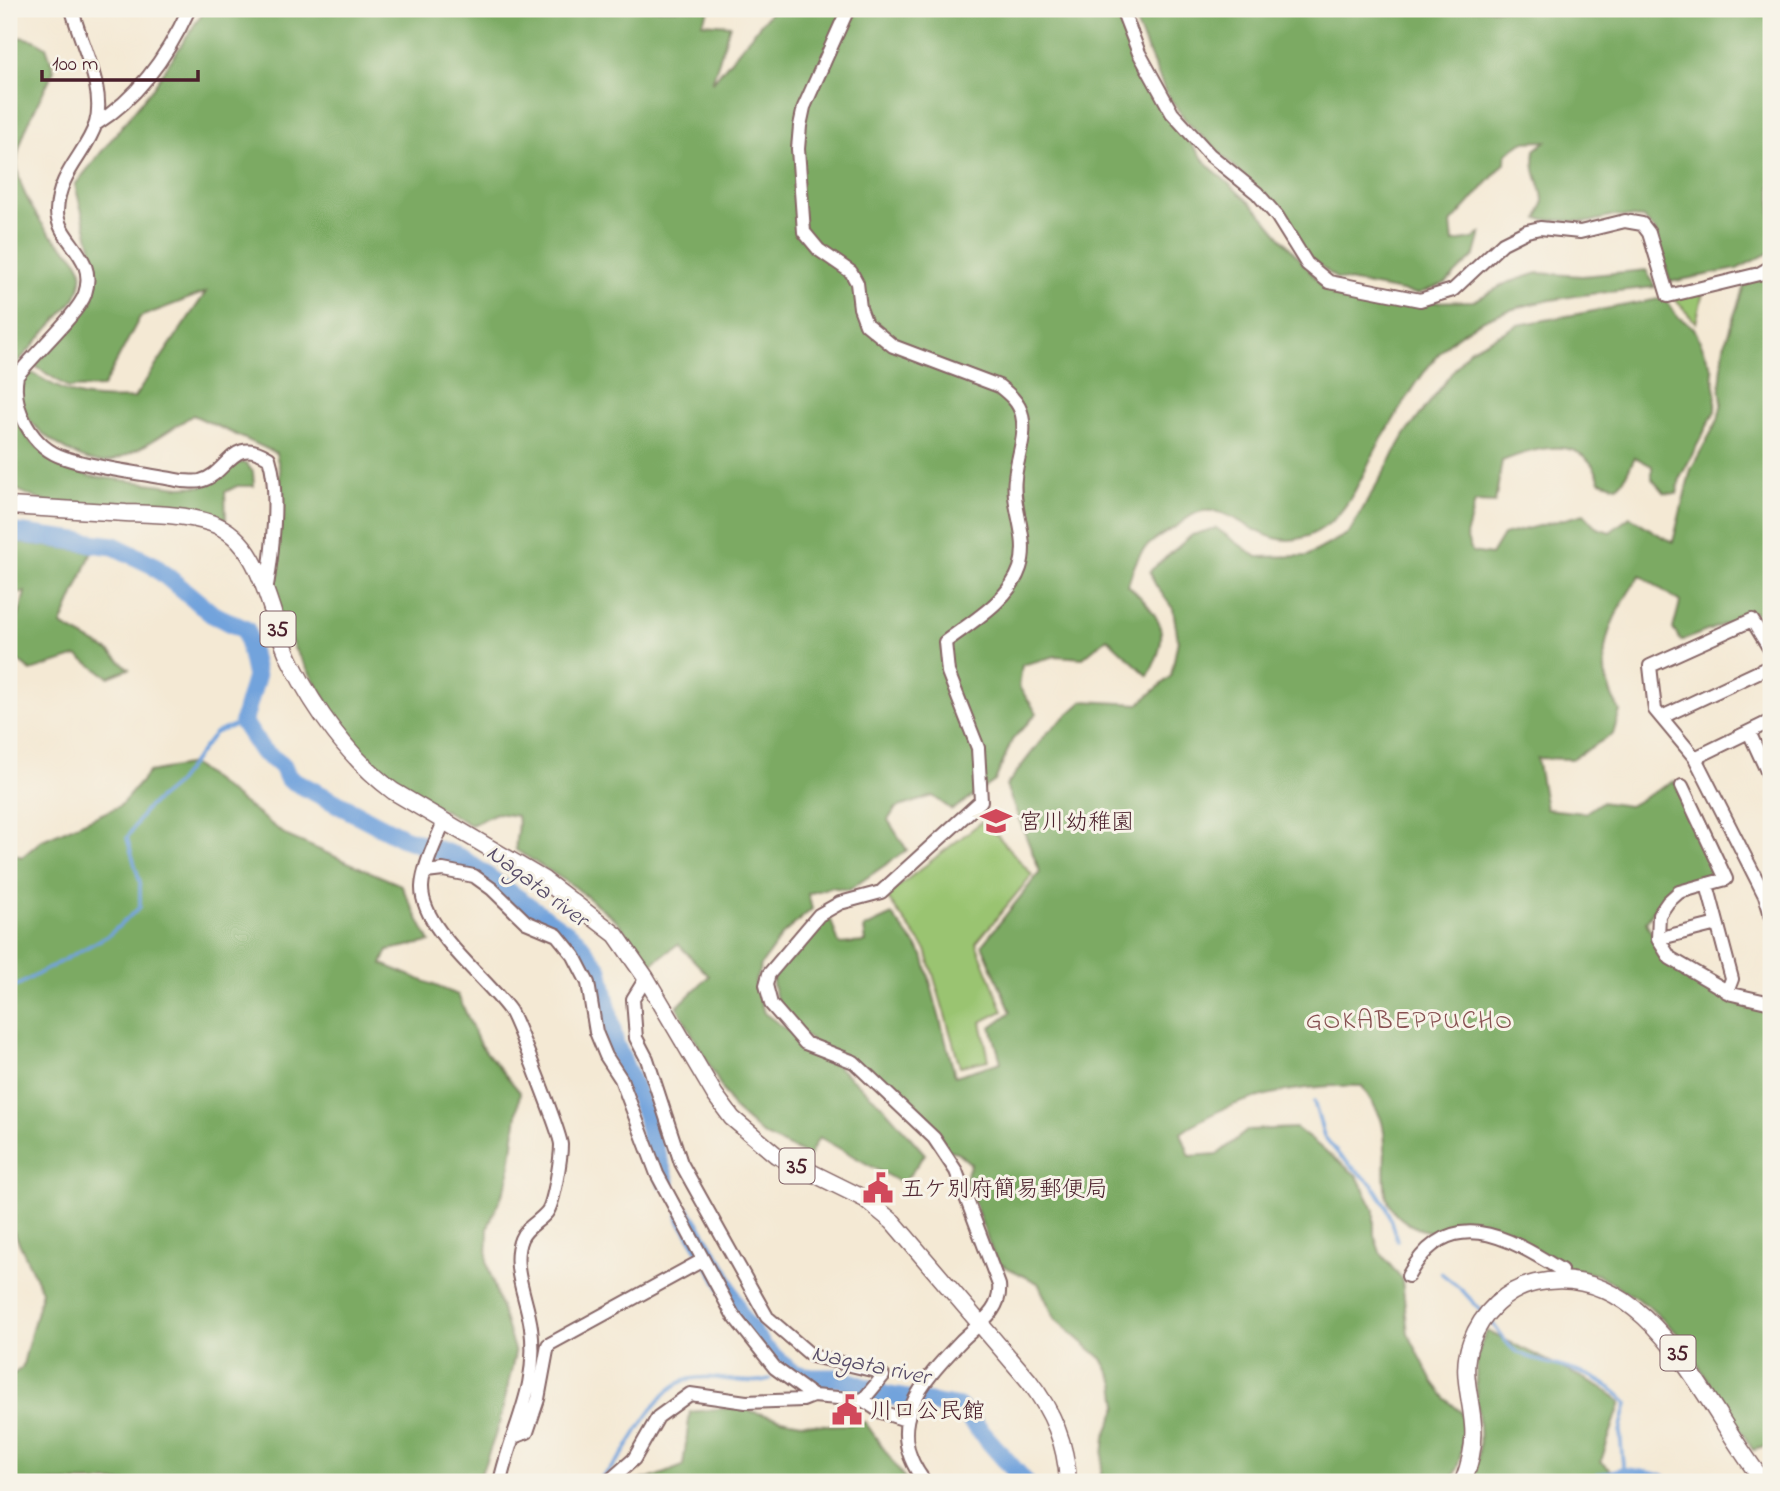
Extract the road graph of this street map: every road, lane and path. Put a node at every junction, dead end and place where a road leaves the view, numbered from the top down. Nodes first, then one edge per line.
1 (72, 9) edge
2 (189, 9) edge
3 (848, 9) edge
4 (1122, 9) edge
5 (96, 124) junction
6 (1771, 267) edge
7 (9, 506) edge
8 (266, 594) junction
9 (1771, 651) edge
10 (1771, 666) edge
11 (1662, 717) junction
12 (1771, 721) edge
13 (1749, 732) junction
14 (1695, 758) junction
15 (1771, 780) edge
16 (1682, 786) dead end
17 (442, 827) junction
18 (427, 868) junction
19 (1709, 892) dead end
20 (1768, 895) edge
21 (1771, 912) edge
22 (1717, 924) junction
23 (1669, 936) dead end
24 (646, 978) junction
25 (1727, 992) junction
26 (1771, 1003) edge
27 (703, 1259) junction
28 (1408, 1276) dead end
29 (1554, 1280) junction
30 (980, 1324) junction
31 (813, 1396) junction
32 (866, 1397) junction
33 (906, 1420) junction
34 (514, 1437) junction
35 (500, 1482) edge
36 (608, 1482) edge
37 (925, 1482) edge
38 (1068, 1482) edge
39 (1463, 1482) edge
40 (1764, 1482) edge

1 - 5 street
2 - 5 street
3 - 30 street
4 - 6 street
5 - 8 street
7 - 8 main road, 35
8 - 17 main road, 35
9 - 11 street
10 - 11 street
11 - 14 street
12 - 13 street
13 - 14 street
13 - 15 street
14 - 20 street
16 - 25 street
17 - 18 street
17 - 24 main road, 35
18 - 27 street
18 - 34 street
19 - 22 street
20 - 21 street
22 - 23 street
22 - 25 street
24 - 30 main road, 35
24 - 32 street
25 - 26 street
27 - 31 street
27 - 34 street
28 - 29 street
29 - 39 main road
29 - 40 main road, 35
30 - 33 street
30 - 38 main road, 35
31 - 32 street
31 - 36 street
32 - 33 street
33 - 37 street
34 - 35 street

